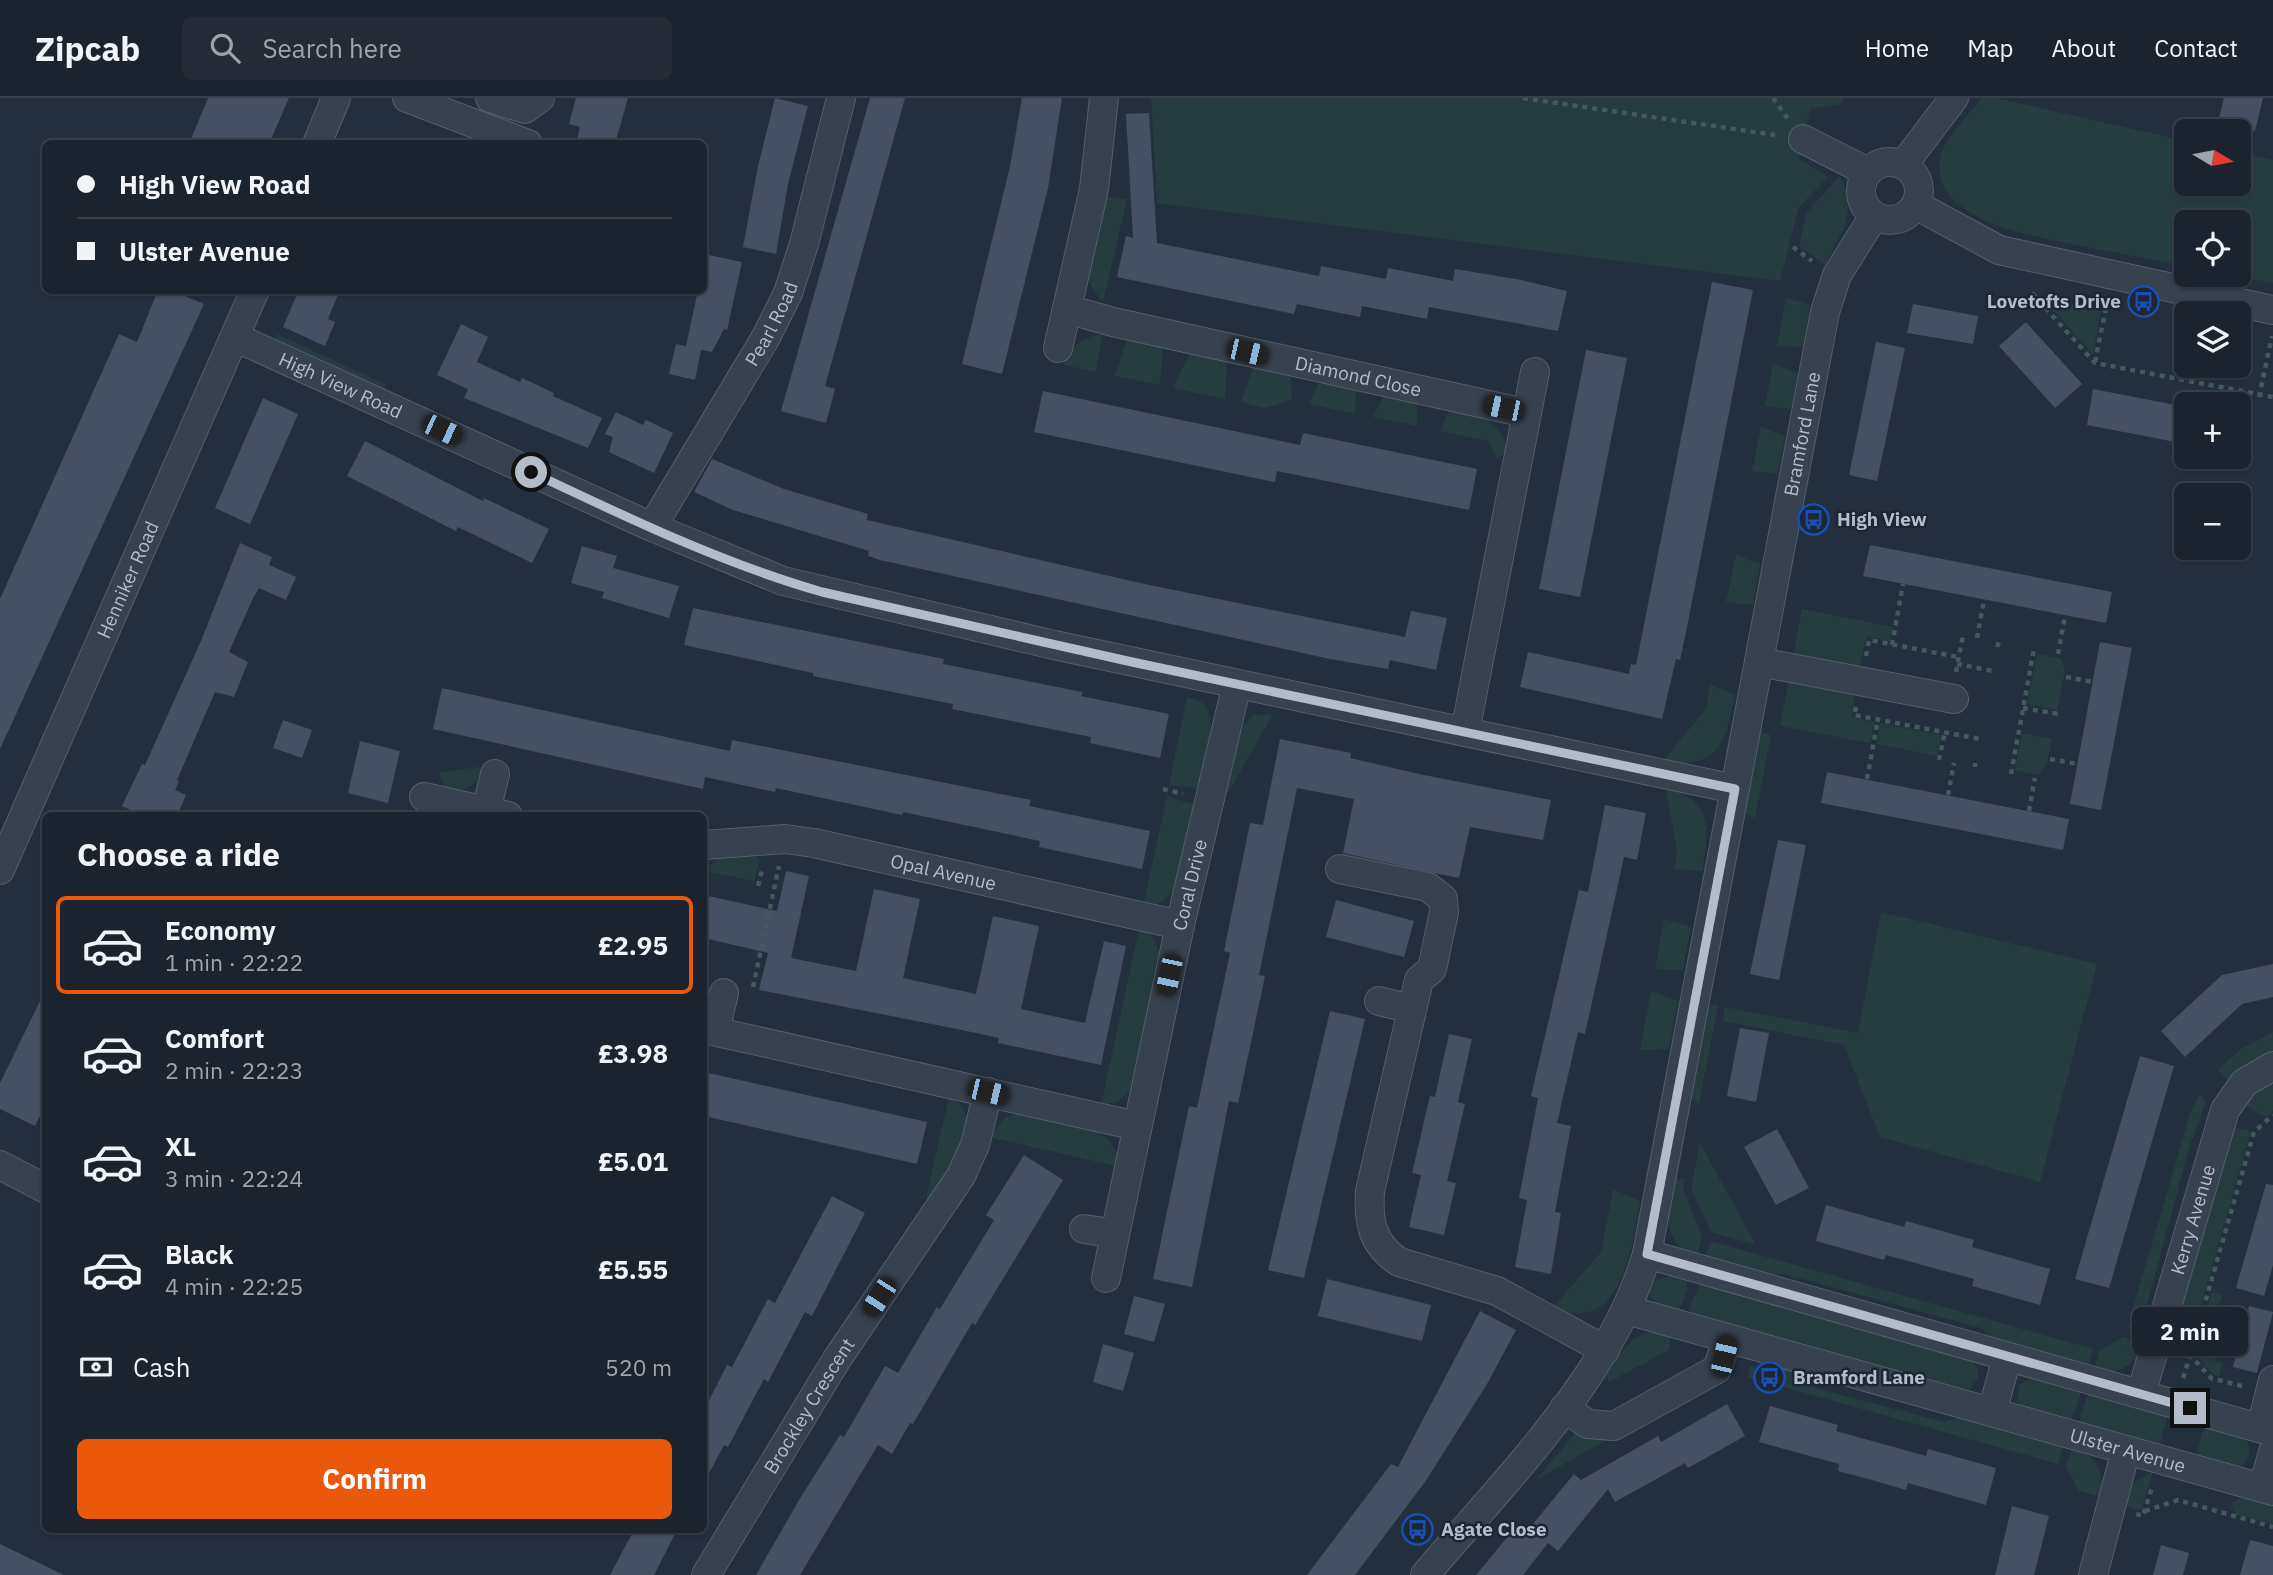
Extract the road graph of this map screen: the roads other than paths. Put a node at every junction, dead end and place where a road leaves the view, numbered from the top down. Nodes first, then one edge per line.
1 (336, 98) edge
2 (407, 98) edge
3 (490, 98) edge
4 (540, 98) edge
5 (841, 98) edge
6 (1104, 98) edge
7 (1954, 98) edge
8 (1803, 139) road end
9 (319, 140) edge
10 (517, 140) edge
11 (1903, 165) junction
12 (1868, 172) junction
13 (1916, 205) junction
14 (1874, 216) junction
15 (253, 294) edge
16 (1067, 309) junction
17 (2273, 310) edge
18 (235, 337) junction
19 (1058, 348) dead end
20 (1535, 372) dead end
21 (1527, 413) junction
22 (652, 527) junction
23 (1759, 662) junction
24 (1237, 684) junction
25 (1952, 698) road end
26 (1465, 732) junction
27 (495, 775) dead end
28 (1735, 789) junction
29 (424, 797) dead end
30 (492, 812) edge
31 (497, 812) edge
32 (707, 845) edge
33 (1340, 869) dead end
34 (0, 870) edge
35 (1180, 925) junction
36 (724, 993) dead end
37 (1378, 1001) dead end
38 (1412, 1009) junction
39 (709, 1030) edge
40 (2273, 1066) edge
41 (988, 1092) junction
42 (1137, 1126) junction
43 (0, 1165) edge
44 (42, 1187) edge
45 (1084, 1228) dead end
46 (1115, 1234) junction
47 (1647, 1254) junction
48 (1107, 1278) dead end
49 (1627, 1310) junction
50 (1728, 1338) junction
51 (1605, 1350) junction
52 (2007, 1358) junction
53 (2262, 1384) edge
54 (2140, 1394) junction
55 (1564, 1408) junction
56 (1992, 1412) junction
57 (2269, 1437) edge
58 (2126, 1450) junction
59 (2268, 1489) edge
60 (706, 1575) edge
61 (1425, 1575) edge
62 (2092, 1575) edge

1 - 9 street
2 - 10 street
3 - 4 street
5 - 22 street, Pearl Road
6 - 16 street
7 - 11 street
8 - 12 street
11 - 12 street
11 - 13 street
12 - 14 street
13 - 14 street
13 - 17 street
14 - 23 street, Bramford Lane
15 - 18 street, Henniker Road
16 - 19 street
16 - 21 street, Diamond Close
18 - 22 street, High View Road
18 - 34 street, Henniker Road
20 - 21 street
21 - 26 street
22 - 24 street, High View Road
23 - 25 street
23 - 28 street, Bramford Lane
24 - 26 street, High View Road
24 - 35 street, Coral Drive
26 - 28 street, High View Road
27 - 31 street
28 - 47 street, Bramford Lane
29 - 30 street
32 - 35 street, Opal Avenue
33 - 38 street
35 - 42 street, Coral Drive
36 - 39 street
37 - 38 street
38 - 51 street
39 - 41 street
40 - 54 street, Kerry Avenue
41 - 42 street
41 - 60 street, Brockley Crescent
42 - 46 street, Coral Drive
43 - 44 street
45 - 46 street
46 - 48 street, Coral Drive
47 - 49 street, Bramford Lane
47 - 52 street
49 - 50 street, Ulster Avenue
49 - 51 street, Bramford Lane
50 - 55 street
50 - 56 street, Ulster Avenue
51 - 55 street, Bramford Lane
52 - 54 street
52 - 56 street
53 - 57 street, Ulster Avenue
54 - 57 street
55 - 61 street, Bramford Lane
56 - 58 street, Ulster Avenue
57 - 59 street, Ulster Avenue
58 - 59 street, Ulster Avenue
58 - 62 street

